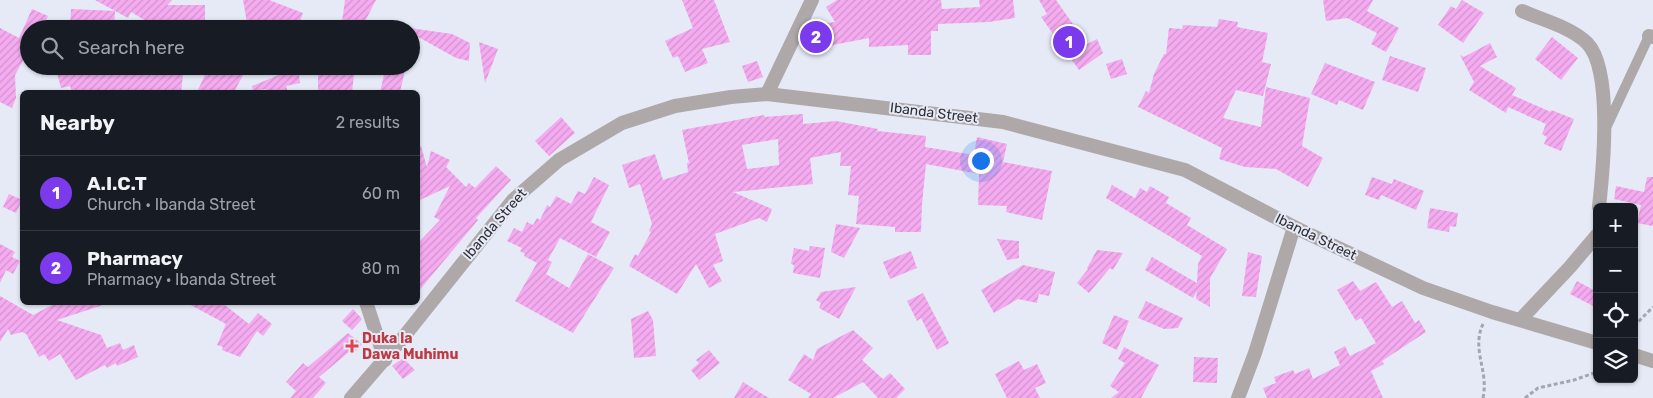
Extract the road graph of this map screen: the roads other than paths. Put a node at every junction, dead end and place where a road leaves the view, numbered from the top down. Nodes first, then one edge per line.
1 (812, 0) edge
2 (1522, 11) dead end
3 (1651, 36) edge
4 (767, 94) junction
5 (1604, 131) junction
6 (1599, 203) edge
7 (1294, 227) junction
8 (1593, 241) edge
9 (367, 305) edge
10 (1521, 319) junction
11 (1593, 342) edge
12 (1638, 356) edge
13 (385, 360) junction
14 (1653, 361) edge
15 (351, 398) edge
16 (1238, 398) edge

1 - 4 street
2 - 5 street
3 - 5 lane
4 - 7 street, Ibanda Street
4 - 13 street, Ibanda Street
5 - 6 street
7 - 10 street, Ibanda Street
7 - 16 street
8 - 10 street
9 - 13 street
10 - 11 street, Ibanda Street
12 - 14 street
13 - 15 street, Ibanda Street

